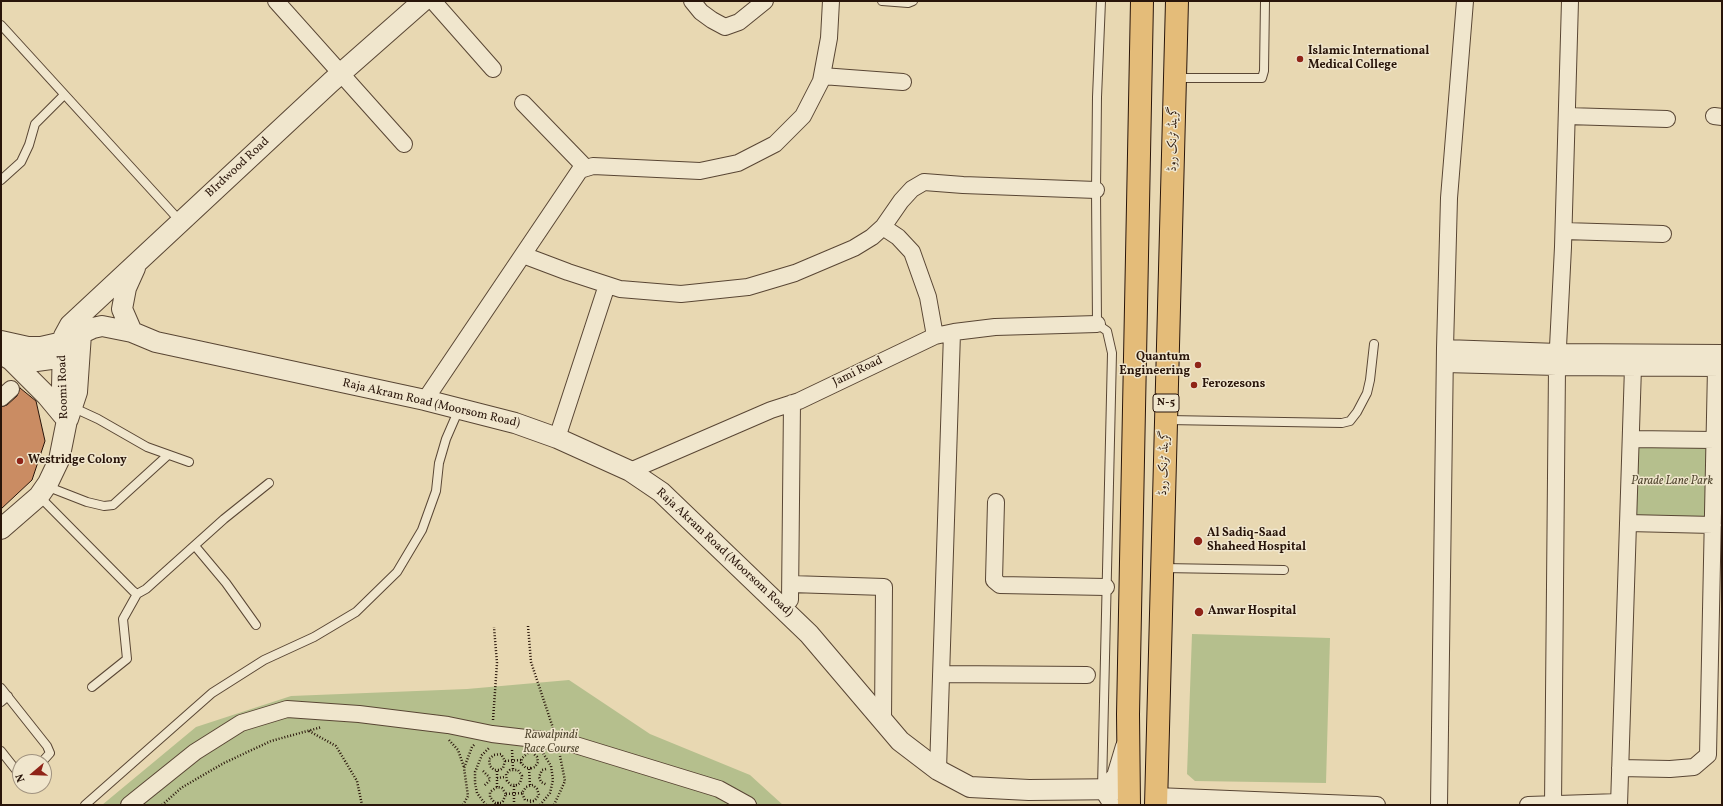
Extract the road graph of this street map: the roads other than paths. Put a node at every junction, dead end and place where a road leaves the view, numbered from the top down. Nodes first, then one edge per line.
1 (276, 1) edge
2 (424, 1) edge
3 (432, 1) edge
4 (692, 1) edge
5 (765, 1) edge
6 (831, 1) edge
7 (882, 1) edge
8 (913, 1) edge
9 (1102, 1) edge
10 (1142, 1) edge
11 (1177, 1) edge
12 (1265, 1) edge
13 (1465, 1) edge
14 (1570, 1) edge
15 (1, 25) edge
16 (493, 68) dead end
17 (341, 73) junction
18 (822, 76) junction
19 (1175, 78) junction
20 (903, 82) dead end
21 (64, 95) junction
22 (523, 103) dead end
23 (1567, 116) junction
24 (1666, 119) dead end
25 (404, 144) dead end
26 (586, 168) junction
27 (1, 180) edge
28 (1096, 190) junction
29 (180, 222) junction
30 (884, 226) junction
31 (1564, 231) junction
32 (1663, 234) dead end
33 (523, 255) junction
34 (139, 260) junction
35 (607, 285) junction
36 (1097, 324) junction
37 (132, 332) junction
38 (952, 333) junction
39 (935, 336) junction
40 (73, 339) junction
41 (1, 341) edge
42 (156, 342) junction
43 (1374, 344) dead end
44 (1445, 348) junction
45 (6, 357) edge
46 (1557, 360) junction
47 (1720, 363) edge
48 (1445, 364) junction
49 (1633, 367) junction
50 (425, 400) junction
51 (792, 403) junction
52 (459, 409) junction
53 (70, 413) junction
54 (1166, 420) junction
55 (557, 438) junction
56 (1631, 440) junction
57 (1715, 440) junction
58 (168, 455) junction
59 (189, 462) dead end
60 (630, 471) junction
61 (269, 483) dead end
62 (43, 491) junction
63 (996, 502) dead end
64 (1628, 523) junction
65 (1713, 525) junction
66 (1, 529) edge
67 (195, 546) junction
68 (1162, 568) junction
69 (1284, 570) dead end
70 (1106, 587) junction
71 (137, 594) junction
72 (256, 624) dead end
73 (941, 674) junction
74 (1087, 674) dead end
75 (92, 687) dead end
76 (1, 688) edge
77 (4, 699) edge
78 (883, 721) junction
79 (1128, 732) junction
80 (1, 751) edge
81 (49, 754) edge
82 (12, 765) edge
83 (1620, 768) junction
84 (938, 770) junction
85 (1129, 797) edge
86 (1106, 800) edge
87 (1156, 800) edge
88 (1619, 804) edge
89 (85, 805) edge
90 (129, 805) edge
91 (748, 805) edge
92 (1377, 805) edge
93 (1439, 805) edge
94 (1528, 805) edge
95 (1553, 805) edge

1 - 17 street
2 - 17 street, BIrdwood Road
3 - 16 street
4 - 5 street
6 - 18 street
7 - 8 lane
9 - 28 lane
10 - 79 highway
11 - 19 highway, گرینڈ ٹرنک روڈ / N-5
12 - 19 lane
13 - 44 street
14 - 23 street
15 - 21 lane
17 - 25 street
17 - 29 street, BIrdwood Road
18 - 20 street
18 - 26 street
19 - 54 highway, گرینڈ ٹرنک روڈ / N-5
21 - 27 lane
21 - 29 lane
22 - 26 street
23 - 24 street
23 - 31 street
26 - 33 street
28 - 30 street
28 - 36 lane
29 - 34 street, BIrdwood Road
30 - 35 street
30 - 39 street
31 - 32 street
31 - 46 street
33 - 35 street
33 - 50 street
34 - 37 street
34 - 40 street, BIrdwood Road
35 - 55 street
36 - 38 street, Jami Road
36 - 70 lane
37 - 40 street, Raja Akram Road (Moorsom Road)
37 - 42 street, Raja Akram Road (Moorsom Road)
38 - 39 street, Jami Road
38 - 73 street
39 - 51 street, Jami Road
40 - 41 street
40 - 42 street
40 - 45 street
40 - 53 street, Roomi Road
42 - 50 street, Raja Akram Road (Moorsom Road)
43 - 54 lane
44 - 46 street
44 - 48 street
45 - 53 street
46 - 47 street
46 - 48 street
46 - 49 street
46 - 95 street
47 - 49 street
47 - 57 street
48 - 93 street
49 - 56 street
50 - 52 street, Raja Akram Road (Moorsom Road)
51 - 60 street, Jami Road
51 - 78 street
52 - 55 street, Raja Akram Road (Moorsom Road)
52 - 89 lane
53 - 58 lane
53 - 62 street, Roomi Road
54 - 68 highway, گرینڈ ٹرنک روڈ / N-5
55 - 60 street, Raja Akram Road (Moorsom Road)
56 - 57 street
56 - 64 street
57 - 65 street
58 - 59 lane
58 - 62 lane
60 - 78 street, Raja Akram Road (Moorsom Road)
61 - 67 lane
62 - 66 street, Roomi Road
62 - 71 lane
63 - 70 street
64 - 65 street
64 - 83 street
65 - 83 street
67 - 71 lane
67 - 72 lane
68 - 69 lane
68 - 87 highway, گرینڈ ٹرنک روڈ / N-5
70 - 86 lane
71 - 75 lane
73 - 74 street
73 - 84 street
76 - 77 lane
77 - 81 lane
78 - 84 street, Raja Akram Road (Moorsom Road)
79 - 85 highway
79 - 86 street
80 - 82 lane
83 - 88 street
84 - 86 street, Raja Akram Road (Moorsom Road)
85 - 86 street, Raja Akram Road (Moorsom Road)
87 - 92 street
88 - 95 street
90 - 91 street
94 - 95 street

